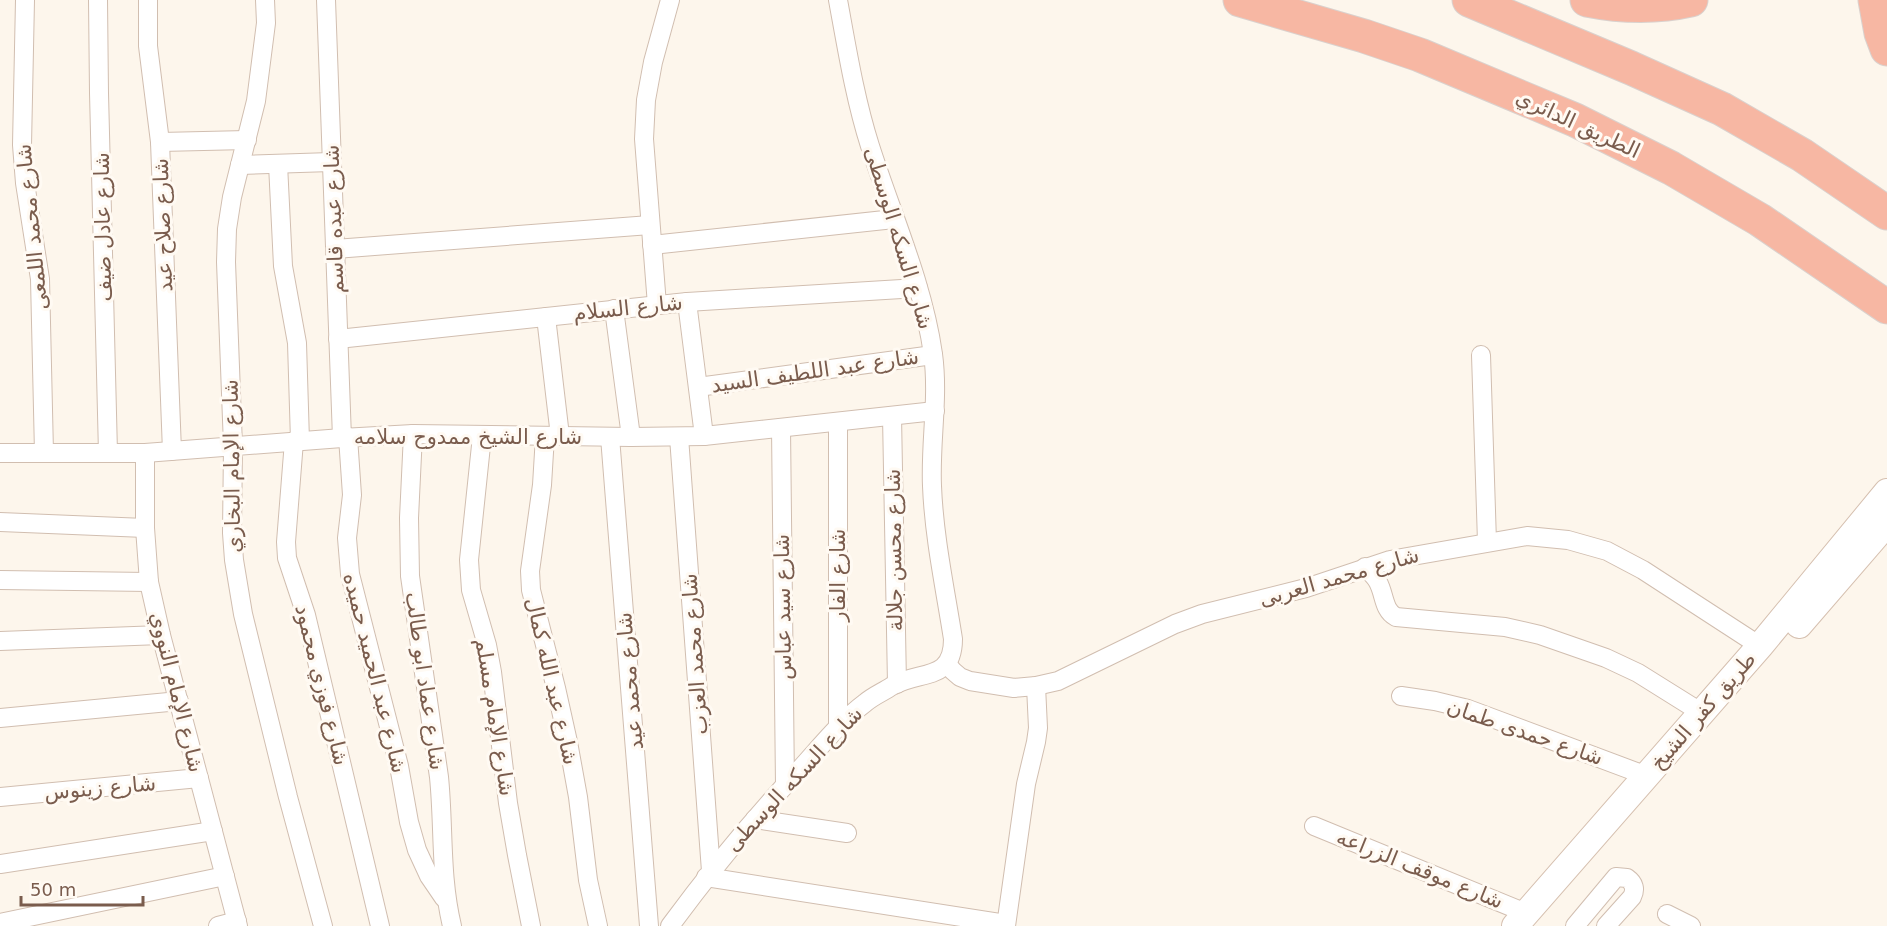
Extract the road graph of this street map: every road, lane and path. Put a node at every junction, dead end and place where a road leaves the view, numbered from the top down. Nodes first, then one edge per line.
1 (25, 0) edge
2 (98, 0) edge
3 (148, 0) edge
4 (265, 0) edge
5 (326, 0) edge
6 (670, 0) edge
7 (838, 0) edge
8 (1240, 0) edge
9 (1468, 0) edge
10 (1587, 0) edge
11 (1691, 0) edge
12 (1875, 0) edge
13 (1887, 49) edge
14 (248, 140) junction
15 (160, 142) junction
16 (331, 162) junction
17 (278, 164) junction
18 (240, 165) junction
19 (1887, 213) edge
20 (894, 219) junction
21 (650, 225) junction
22 (652, 245) junction
23 (335, 249) junction
24 (918, 288) junction
25 (687, 302) junction
26 (657, 305) junction
27 (1887, 307) edge
28 (614, 309) junction
29 (546, 316) junction
30 (338, 339) junction
31 (933, 355) junction
32 (1480, 355) dead end
33 (698, 387) junction
34 (935, 411) junction
35 (892, 416) junction
36 (838, 422) junction
37 (781, 428) junction
38 (413, 434) junction
39 (482, 436) junction
40 (552, 436) junction
41 (704, 436) junction
42 (345, 437) junction
43 (610, 437) junction
44 (631, 437) junction
45 (679, 437) junction
46 (297, 441) junction
47 (233, 446) junction
48 (172, 451) junction
49 (0, 453) edge
50 (44, 453) junction
51 (108, 453) junction
52 (145, 453) junction
53 (1887, 492) edge
54 (0, 522) edge
55 (1887, 523) edge
56 (145, 528) junction
57 (1487, 542) junction
58 (1365, 567) junction
59 (0, 580) edge
60 (149, 582) junction
61 (161, 636) junction
62 (0, 641) edge
63 (1760, 646) junction
64 (947, 664) junction
65 (897, 684) junction
66 (1036, 687) junction
67 (1401, 696) dead end
68 (179, 701) junction
69 (1702, 713) junction
70 (0, 718) edge
71 (838, 728) junction
72 (1647, 776) junction
73 (199, 778) junction
74 (785, 785) junction
75 (0, 797) edge
76 (755, 819) junction
77 (1314, 826) dead end
78 (213, 831) junction
79 (847, 833) dead end
80 (0, 864) edge
81 (708, 874) junction
82 (225, 876) junction
83 (446, 900) junction
84 (1534, 913) edge
85 (1667, 914) dead end
86 (0, 923) edge
87 (237, 924) edge
88 (1006, 925) edge
89 (218, 926) edge
90 (323, 926) edge
91 (380, 926) edge
92 (452, 926) edge
93 (531, 926) edge
94 (598, 926) edge
95 (650, 926) edge
96 (670, 926) edge
97 (1575, 926) edge
98 (1606, 926) edge
99 (1691, 926) edge

1 - 50 street, شارع محمد اللمعى
2 - 51 street, شارع عادل ضيف
3 - 15 street, شارع صلاح عيد
4 - 14 street, شارع الإمام البخاري
5 - 16 street, شارع عبده قاسم
6 - 21 street
7 - 20 street, شارع السكه الوسطى
8 - 27 highway, الطريق الدائري
9 - 19 highway
10 - 11 highway
12 - 13 highway
14 - 15 street
14 - 18 street, شارع الإمام البخاري
15 - 48 street, شارع صلاح عيد
16 - 17 street
16 - 23 street, شارع عبده قاسم
17 - 18 street
17 - 46 street, شارع فوزي محمود
18 - 47 street, شارع الإمام البخاري
20 - 22 street
20 - 24 street, شارع السكه الوسطى
21 - 22 street
21 - 23 street
22 - 26 street
23 - 30 street, شارع عبده قاسم
24 - 25 street, شارع السلام
24 - 31 street, شارع السكه الوسطى
25 - 26 street, شارع السلام
25 - 33 street
26 - 28 street, شارع السلام
28 - 29 street, شارع السلام
28 - 44 street
29 - 30 street, شارع السلام
29 - 40 street, شارع عبد الله كمال
30 - 42 street, شارع عبده قاسم
31 - 33 street, شارع عبد اللطيف السيد
31 - 34 street, شارع السكه الوسطى
32 - 57 street
33 - 41 street
34 - 35 street, شارع الشيخ ممدوح سلامه
34 - 64 street, شارع السكه الوسطى
35 - 36 street, شارع الشيخ ممدوح سلامه
35 - 65 street, شارع محسن جلالة
36 - 37 street, شارع الشيخ ممدوح سلامه
36 - 71 street, شارع الفار
37 - 41 street, شارع الشيخ ممدوح سلامه
37 - 74 street, شارع سيد عباس
38 - 39 street, شارع الشيخ ممدوح سلامه
38 - 42 street, شارع الشيخ ممدوح سلامه
38 - 83 street, شارع عماد ابو طالب
39 - 40 street, شارع الشيخ ممدوح سلامه
39 - 93 street, شارع الإمام مسلم
40 - 43 street, شارع الشيخ ممدوح سلامه
40 - 94 street, شارع عبد الله كمال
41 - 45 street, شارع الشيخ ممدوح سلامه
42 - 46 street, شارع الشيخ ممدوح سلامه
42 - 83 street, شارع عبد الحميد حميده
43 - 44 street, شارع الشيخ ممدوح سلامه
43 - 95 street, شارع محمد عيد
44 - 45 street, شارع الشيخ ممدوح سلامه
45 - 81 street, شارع محمد العزب
46 - 47 street, شارع الشيخ ممدوح سلامه
46 - 91 street, شارع فوزي محمود
47 - 48 street, شارع الشيخ ممدوح سلامه
47 - 90 street, شارع الإمام البخاري
48 - 52 street, شارع الشيخ ممدوح سلامه
49 - 50 street, شارع الشيخ ممدوح سلامه
50 - 51 street, شارع الشيخ ممدوح سلامه
51 - 52 street, شارع الشيخ ممدوح سلامه
52 - 56 street, شارع الإمام النووي
53 - 63 street, طريق كفر الشيخ
54 - 56 street
55 - 84 street, طريق كفر الشيخ
56 - 60 street, شارع الإمام النووي
57 - 58 street, شارع محمد العربى
57 - 63 street, شارع محمد العربى
58 - 66 street, شارع محمد العربى
58 - 69 street
59 - 60 street
60 - 61 street, شارع الإمام النووي
61 - 62 street
61 - 68 street, شارع الإمام النووي
63 - 69 street, طريق كفر الشيخ
64 - 65 street, شارع السكه الوسطى
64 - 66 street, شارع محمد العربى
65 - 71 street, شارع السكه الوسطى
66 - 88 street
67 - 72 street, شارع حمدى طمان
68 - 70 street
68 - 73 street, شارع الإمام النووي
69 - 72 street, طريق كفر الشيخ
71 - 74 street, شارع السكه الوسطى
72 - 84 street, طريق كفر الشيخ
73 - 75 street, شارع زينوس
73 - 78 street, شارع الإمام النووي
74 - 76 street, شارع السكه الوسطى
76 - 79 street
76 - 81 street, شارع السكه الوسطى
77 - 84 street, شارع موقف الزراعه
78 - 80 street
78 - 82 street, شارع الإمام النووي
81 - 88 street
81 - 96 street, شارع السكه الوسطى
82 - 86 street
82 - 87 street, شارع الإمام النووي
83 - 92 street, شارع عماد ابو طالب
85 - 99 street
87 - 89 street
97 - 98 street

